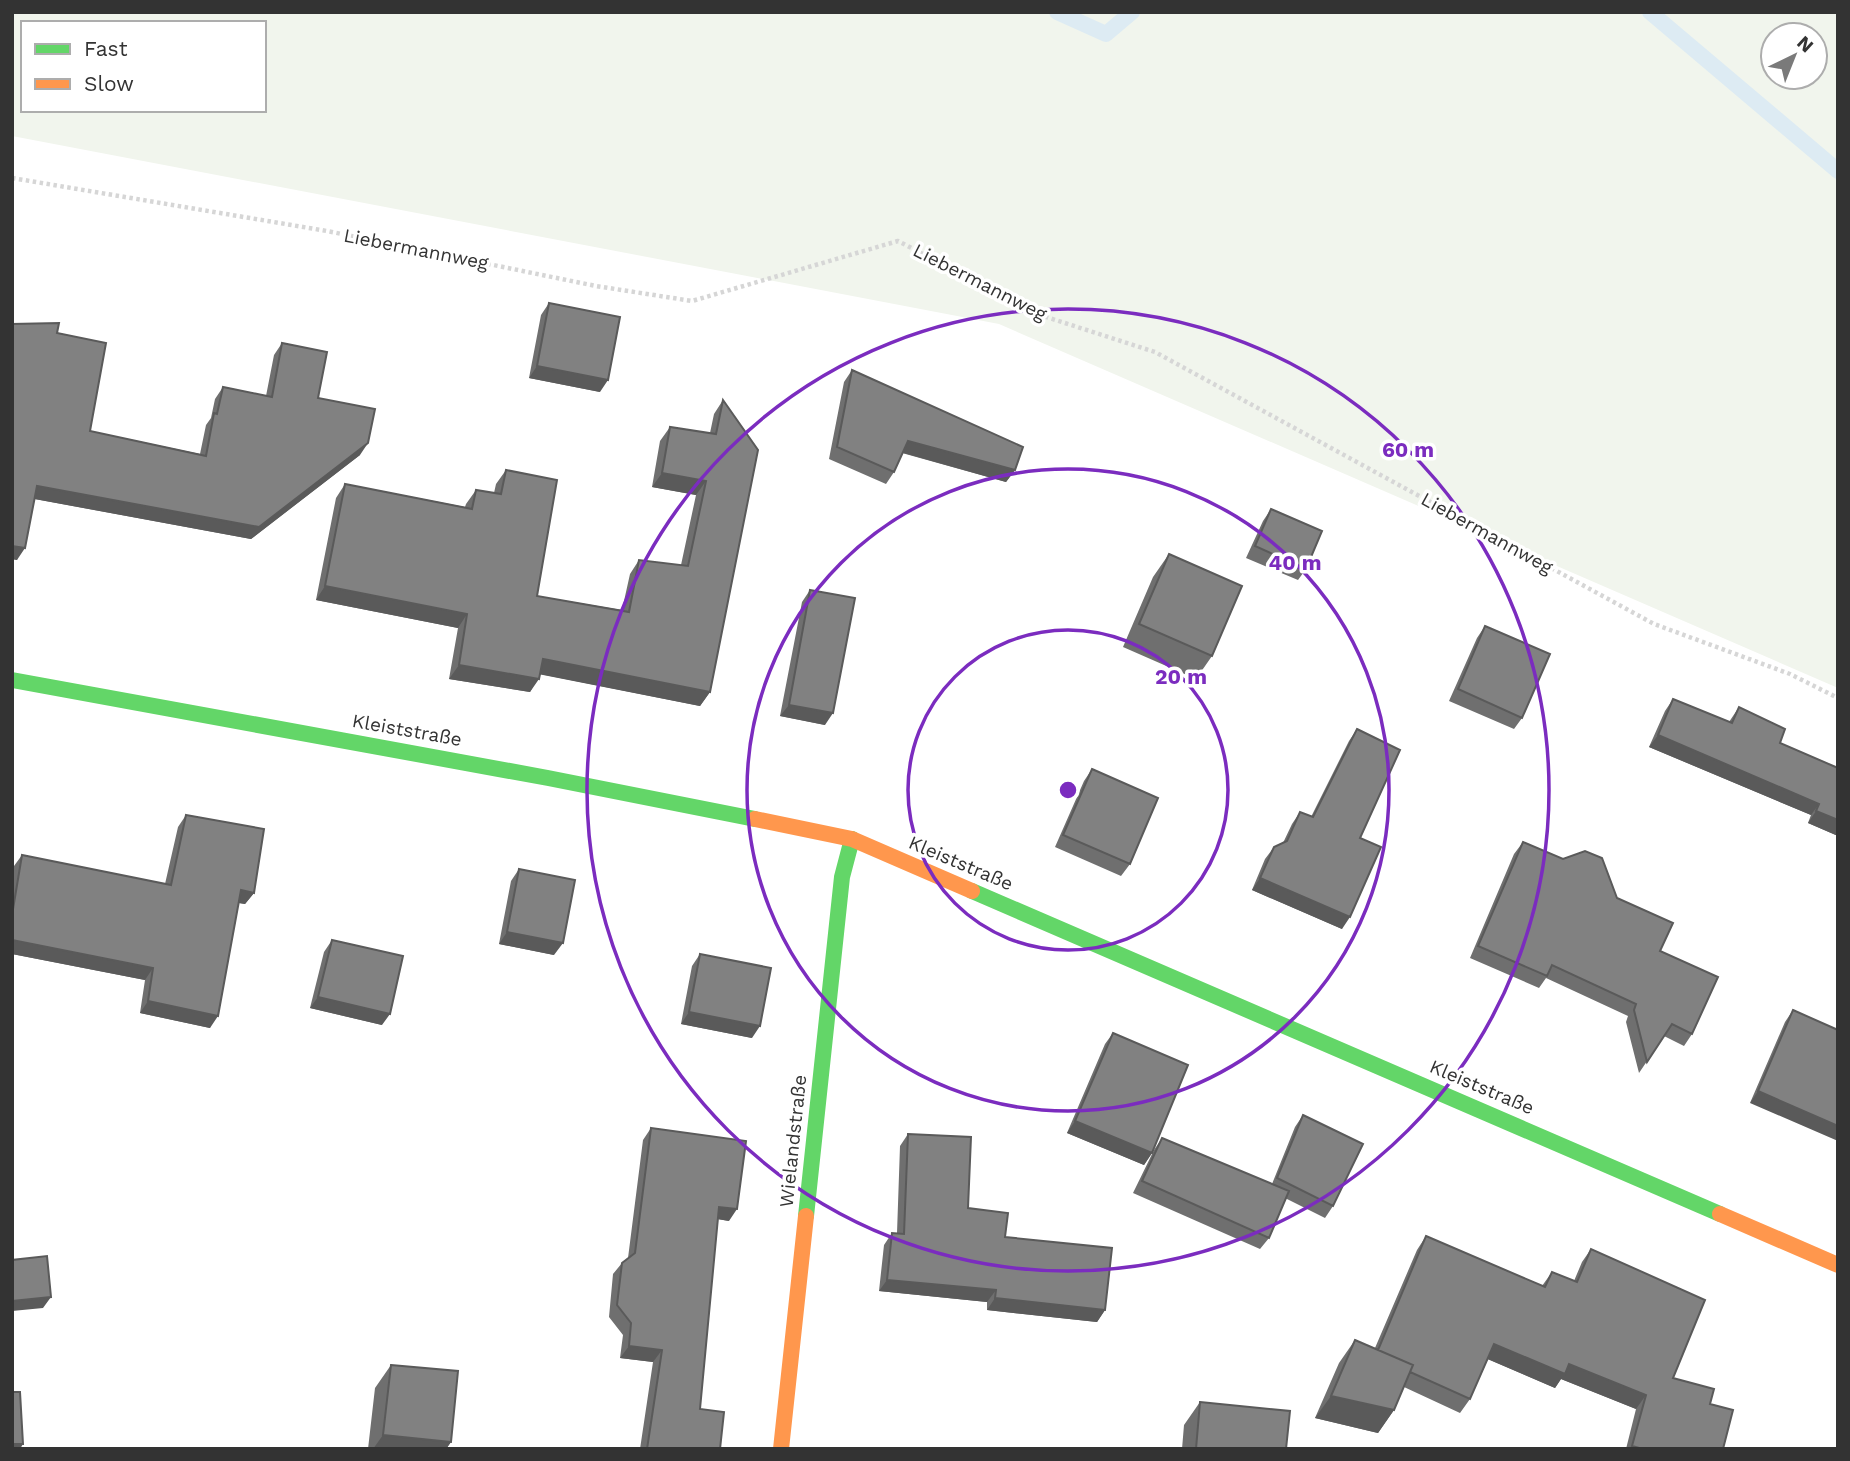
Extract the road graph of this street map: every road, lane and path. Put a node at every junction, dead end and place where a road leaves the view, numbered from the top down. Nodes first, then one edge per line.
1 (12, 178) edge
2 (12, 680) edge
3 (1838, 698) edge
4 (852, 839) junction
5 (1838, 1265) edge
6 (781, 1449) edge

1 - 3 path, Liebermannweg
2 - 4 street, Kleiststraße
4 - 5 street, Kleiststraße
4 - 6 street, Wielandstraße

